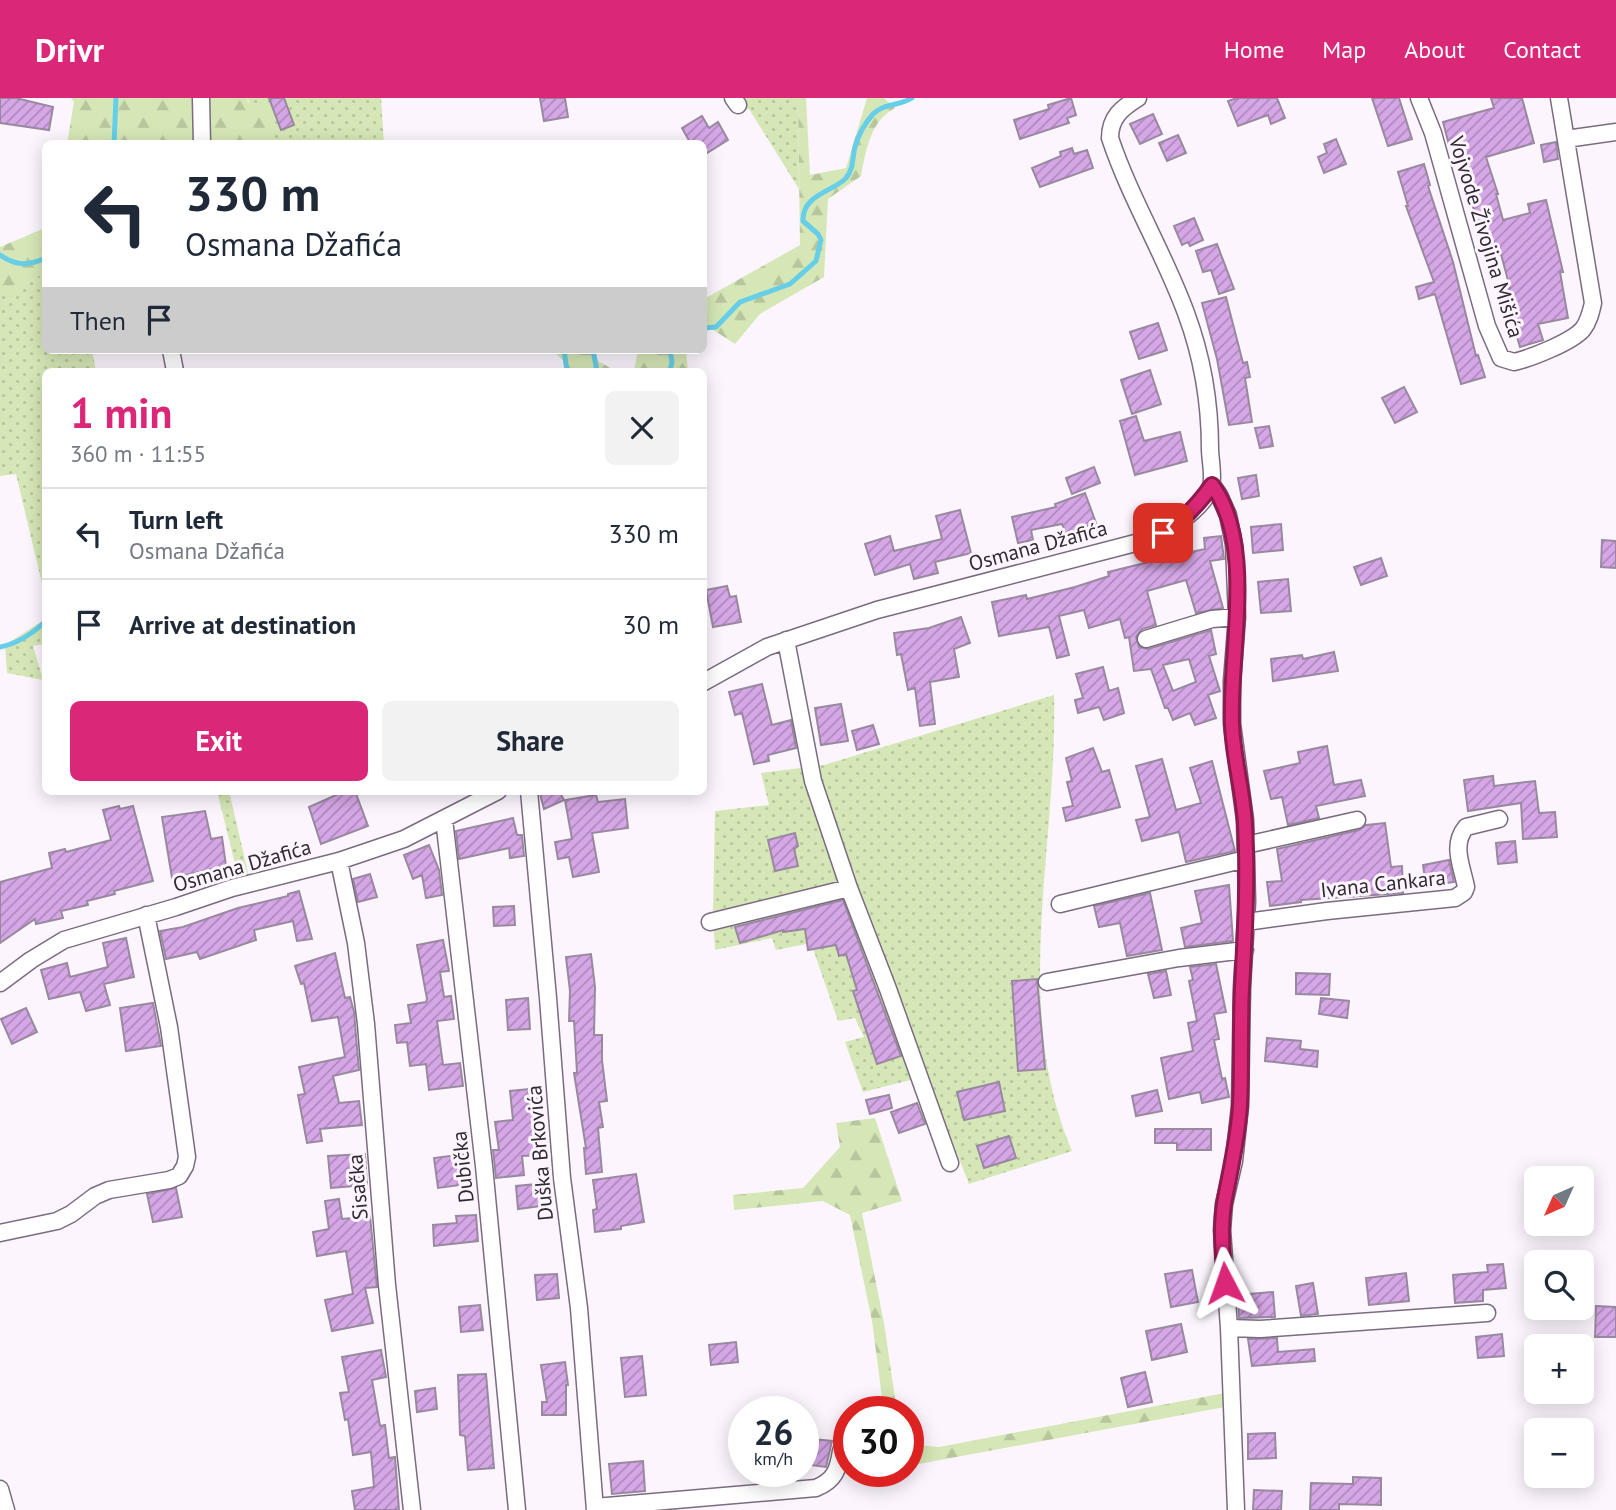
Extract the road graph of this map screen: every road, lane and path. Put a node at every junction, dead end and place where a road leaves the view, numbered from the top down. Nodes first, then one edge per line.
1 (1138, 98) edge
2 (1419, 98) edge
3 (1559, 98) edge
4 (201, 99) edge
5 (1616, 132) edge
6 (1566, 139) junction
7 (202, 140) edge
8 (1212, 485) junction
9 (1237, 617) junction
10 (1146, 639) dead end
11 (786, 640) junction
12 (707, 680) edge
13 (490, 795) edge
14 (529, 795) edge
15 (444, 819) junction
16 (1499, 819) dead end
17 (1357, 820) dead end
18 (1246, 852) junction
19 (339, 861) junction
20 (849, 888) junction
21 (1060, 904) dead end
22 (146, 915) junction
23 (710, 922) dead end
24 (1246, 922) junction
25 (1245, 950) junction
26 (1047, 982) dead end
27 (0, 983) edge
28 (950, 1163) dead end
29 (0, 1233) edge
30 (1487, 1313) dead end
31 (1229, 1328) junction
32 (833, 1477) edge
33 (0, 1489) edge
34 (595, 1509) edge
35 (6, 1510) edge
36 (412, 1510) edge
37 (517, 1510) edge
38 (1236, 1510) edge

1 - 8 street
2 - 6 street, Vojvode Živojina Mišića
3 - 6 street, Vojvode Živojina Mišića
4 - 7 street
5 - 6 street
8 - 9 street
8 - 11 street, Osmana Džafića
9 - 10 street
9 - 18 street
11 - 12 street, Osmana Džafića
11 - 20 street
13 - 15 street, Osmana Džafića
14 - 34 street, Duška Brkovića
15 - 19 street, Osmana Džafića
15 - 37 street, Dubička
16 - 24 street, Ivana Cankara
17 - 18 street
18 - 21 street
18 - 24 street
19 - 22 street, Osmana Džafića
19 - 36 street, Sisačka
20 - 23 street
20 - 28 street
22 - 27 street, Osmana Džafića
22 - 29 street
24 - 25 street
25 - 26 street
25 - 31 street
30 - 31 street
31 - 38 street
32 - 34 street
33 - 35 street

